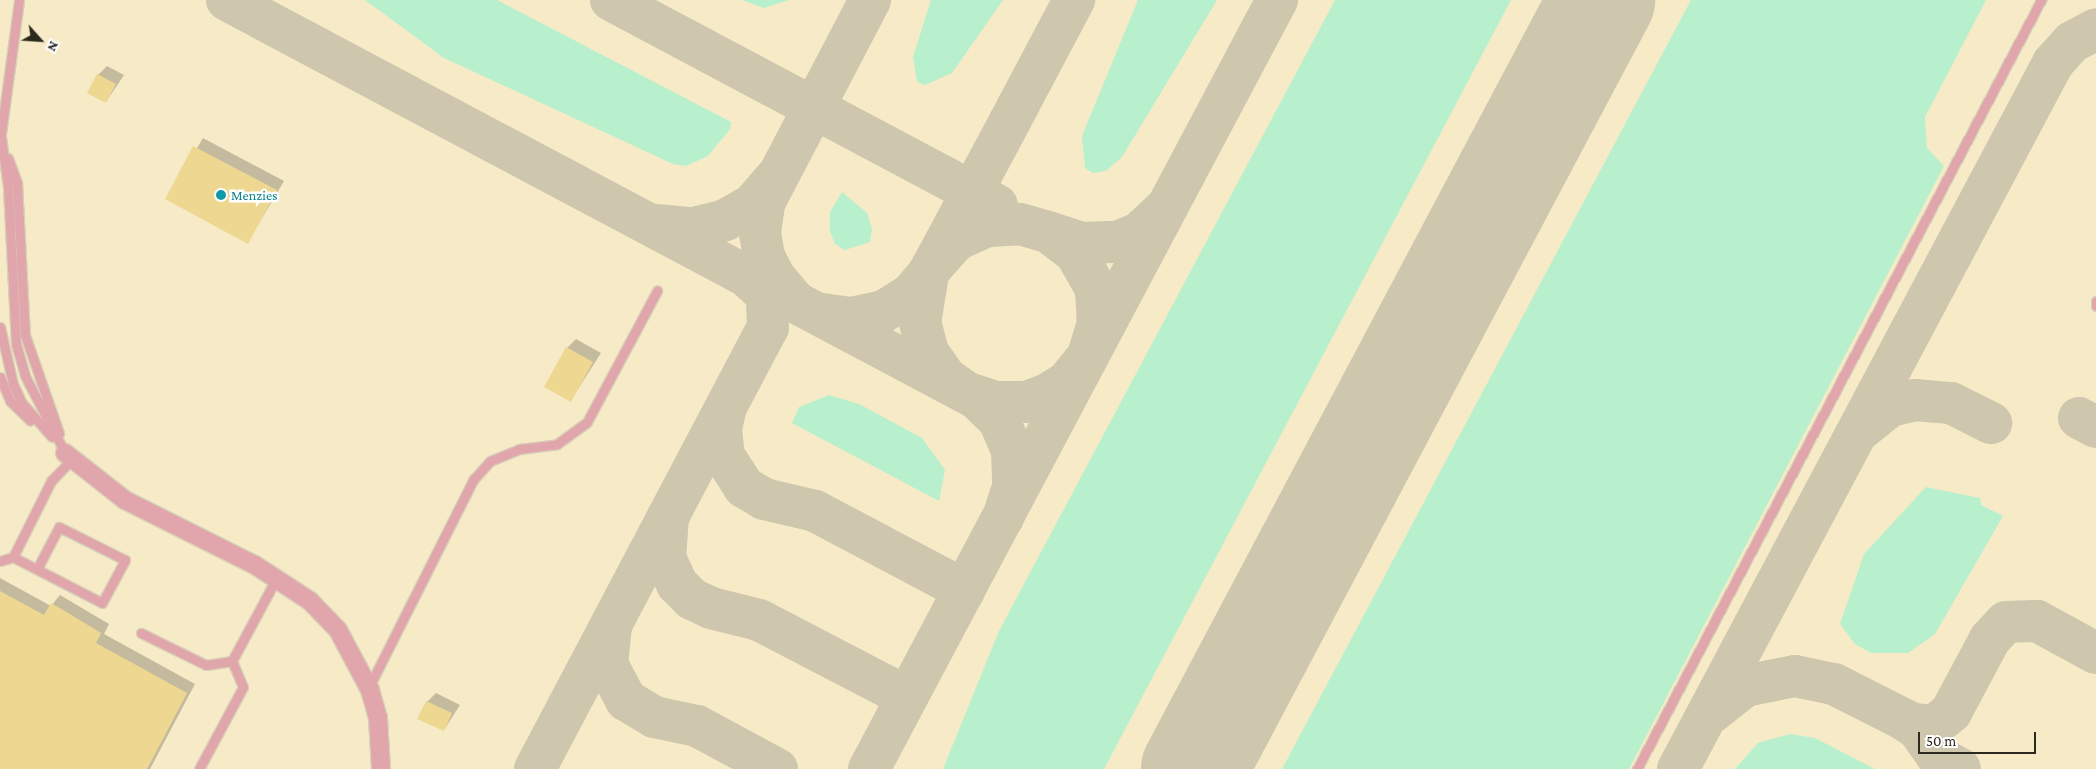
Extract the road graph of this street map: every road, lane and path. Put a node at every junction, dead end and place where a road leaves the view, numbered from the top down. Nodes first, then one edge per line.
1 (19, 0) edge
2 (2041, 0) edge
3 (0, 138) edge
4 (0, 146) edge
5 (657, 291) dead end
6 (2096, 301) edge
7 (2096, 306) edge
8 (0, 327) edge
9 (0, 377) edge
10 (69, 456) junction
11 (13, 557) junction
12 (0, 561) edge
13 (38, 569) junction
14 (278, 577) junction
15 (141, 633) dead end
16 (232, 661) junction
17 (368, 687) junction
18 (199, 769) edge
19 (381, 769) edge
20 (1637, 769) edge

1 - 3 lane
2 - 20 lane
3 - 4 lane
3 - 10 lane
5 - 17 lane
6 - 7 lane
8 - 10 lane
9 - 10 lane
10 - 11 lane
10 - 14 street
11 - 12 lane
11 - 13 lane
13 - 13 lane
14 - 16 lane
14 - 17 street
15 - 16 lane
16 - 18 lane
17 - 19 street

